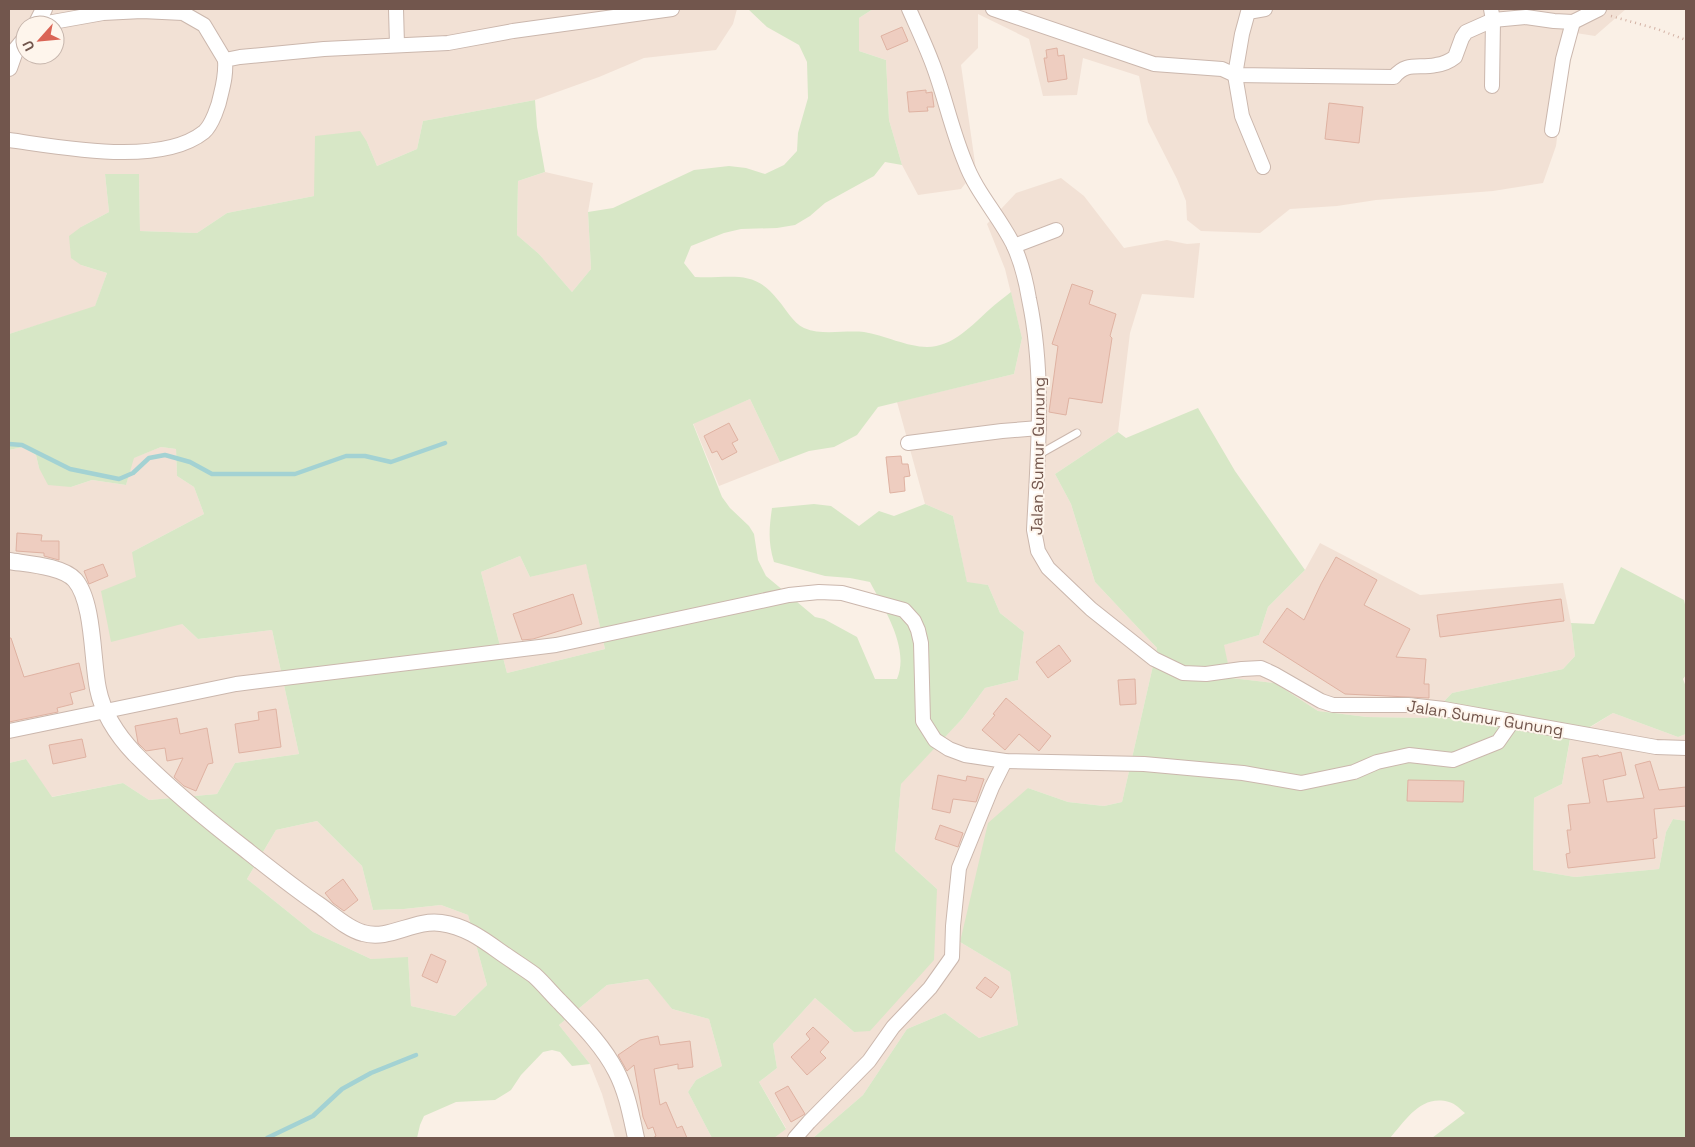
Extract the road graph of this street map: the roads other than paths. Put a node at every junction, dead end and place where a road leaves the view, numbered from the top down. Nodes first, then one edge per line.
1 (396, 9) edge
2 (672, 9) edge
3 (909, 9) edge
4 (993, 9) edge
5 (1265, 9) edge
6 (1597, 10) edge
7 (1248, 11) edge
8 (1492, 14) edge
9 (65, 20) edge
10 (1573, 22) junction
11 (397, 45) junction
12 (15, 50) edge
13 (225, 60) junction
14 (9, 68) edge
15 (1235, 75) junction
16 (1492, 86) dead end
17 (1552, 130) dead end
18 (9, 140) edge
19 (1263, 166) dead end
20 (1056, 230) dead end
21 (1014, 246) junction
22 (1039, 428) junction
23 (1077, 433) dead end
24 (908, 443) dead end
25 (1038, 455) junction
26 (9, 561) edge
27 (104, 711) junction
28 (1512, 722) junction
29 (9, 731) edge
30 (1686, 748) edge
31 (1005, 761) junction
32 (636, 1138) edge
33 (795, 1138) edge

1 - 11 street
2 - 11 street
3 - 21 street, Jalan Sumur Gunung
4 - 15 street
5 - 7 street
6 - 10 street
7 - 15 street
8 - 10 street
8 - 15 street
8 - 16 street
9 - 13 street
10 - 17 street
11 - 13 street
12 - 14 street
13 - 18 street
15 - 19 street
20 - 21 street
21 - 22 street, Jalan Sumur Gunung
22 - 24 street
22 - 25 street, Jalan Sumur Gunung
23 - 25 lane
25 - 28 street, Jalan Sumur Gunung
26 - 27 street
27 - 29 street
27 - 31 street
27 - 32 street
28 - 30 street, Jalan Sumur Gunung
28 - 31 street
31 - 33 street

